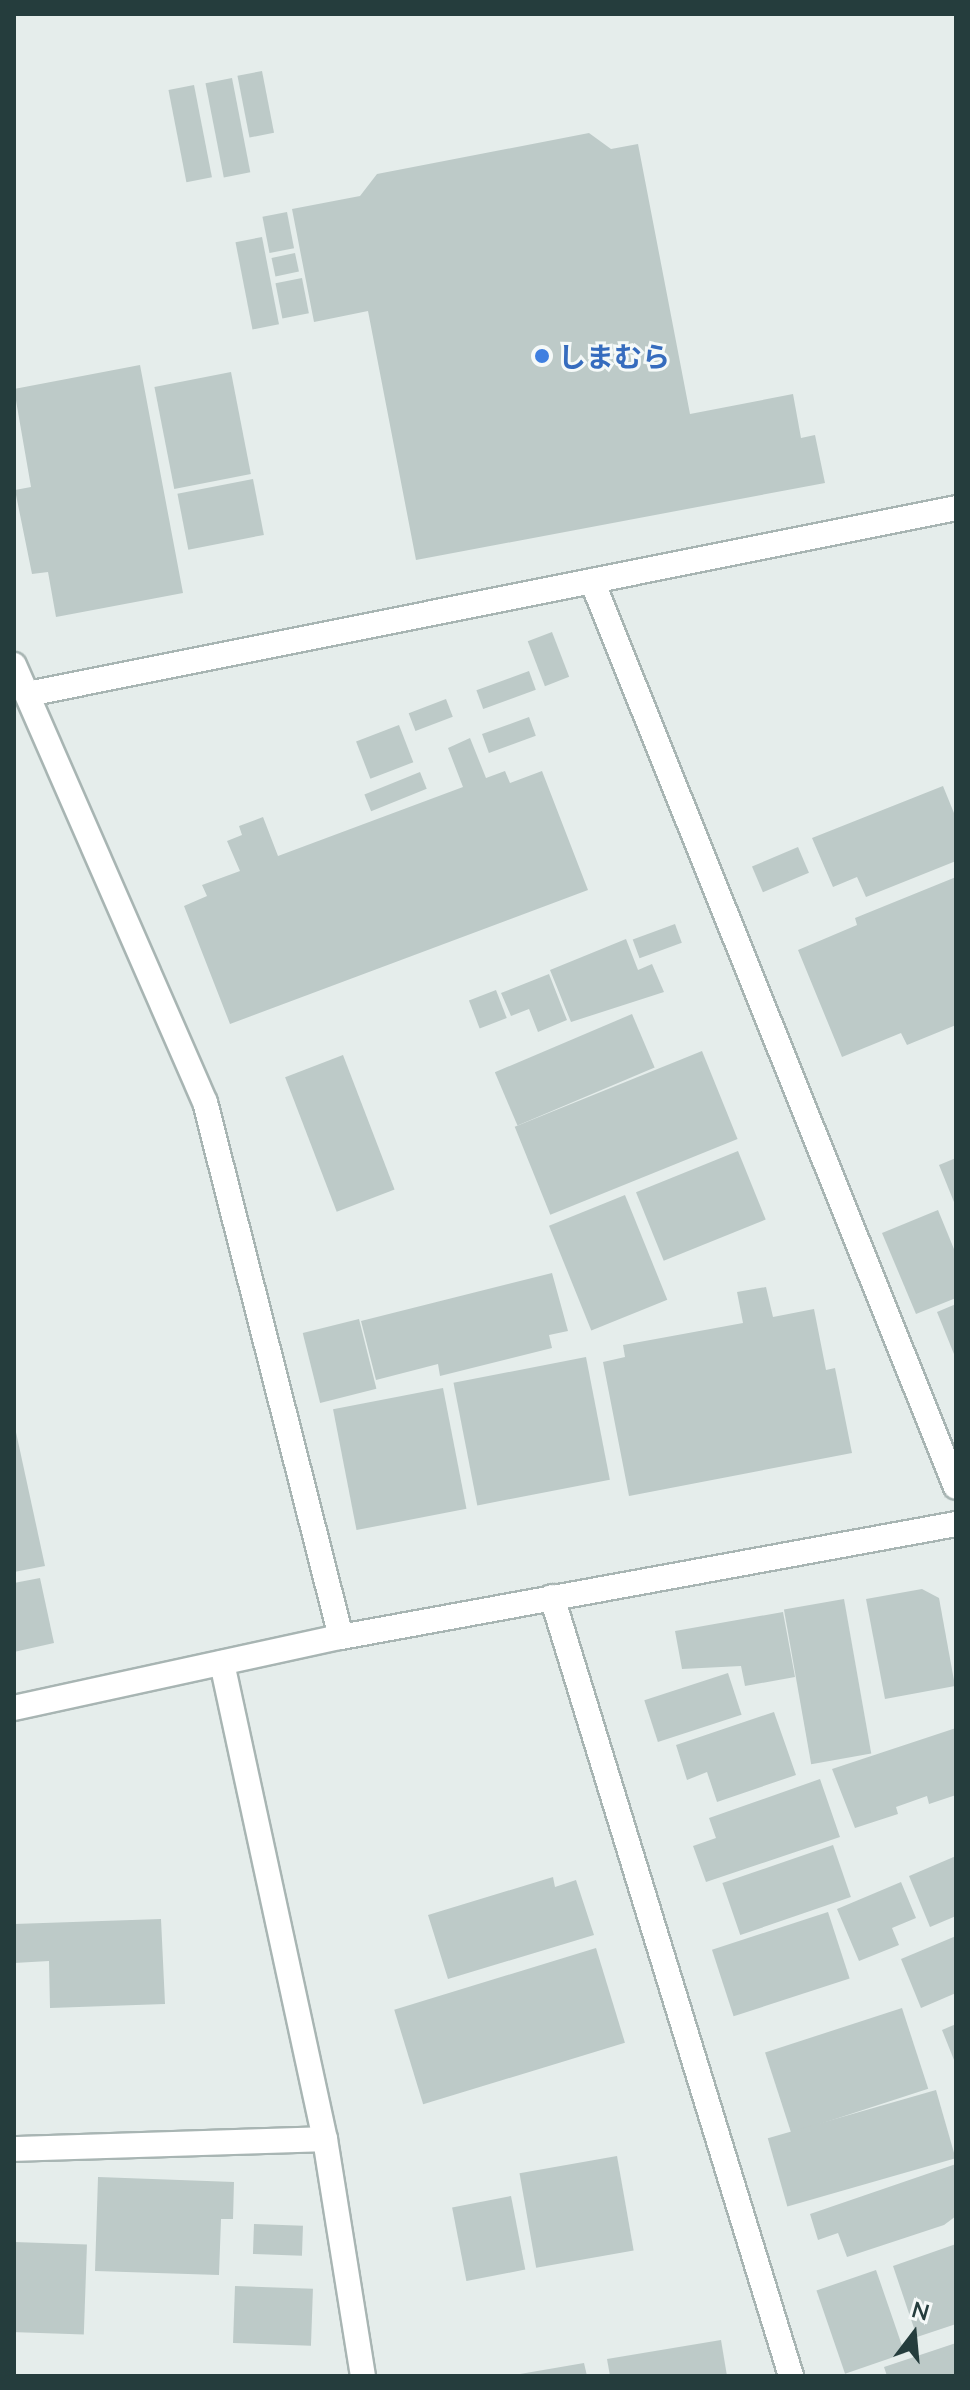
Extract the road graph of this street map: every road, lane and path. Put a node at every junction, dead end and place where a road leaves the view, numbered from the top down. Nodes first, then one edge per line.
1 (956, 508) edge
2 (592, 581) junction
3 (14, 665) edge
4 (28, 694) junction
5 (956, 1487) edge
6 (956, 1524) edge
7 (552, 1597) junction
8 (341, 1637) junction
9 (222, 1663) junction
10 (14, 1708) edge
11 (325, 2139) junction
12 (14, 2149) edge
13 (363, 2376) edge
14 (791, 2376) edge

1 - 2 street
2 - 4 street
2 - 5 street
3 - 4 street
4 - 8 street
6 - 7 street
7 - 8 street
7 - 14 street
8 - 9 street
9 - 10 street
9 - 11 street
11 - 12 street
11 - 13 street

